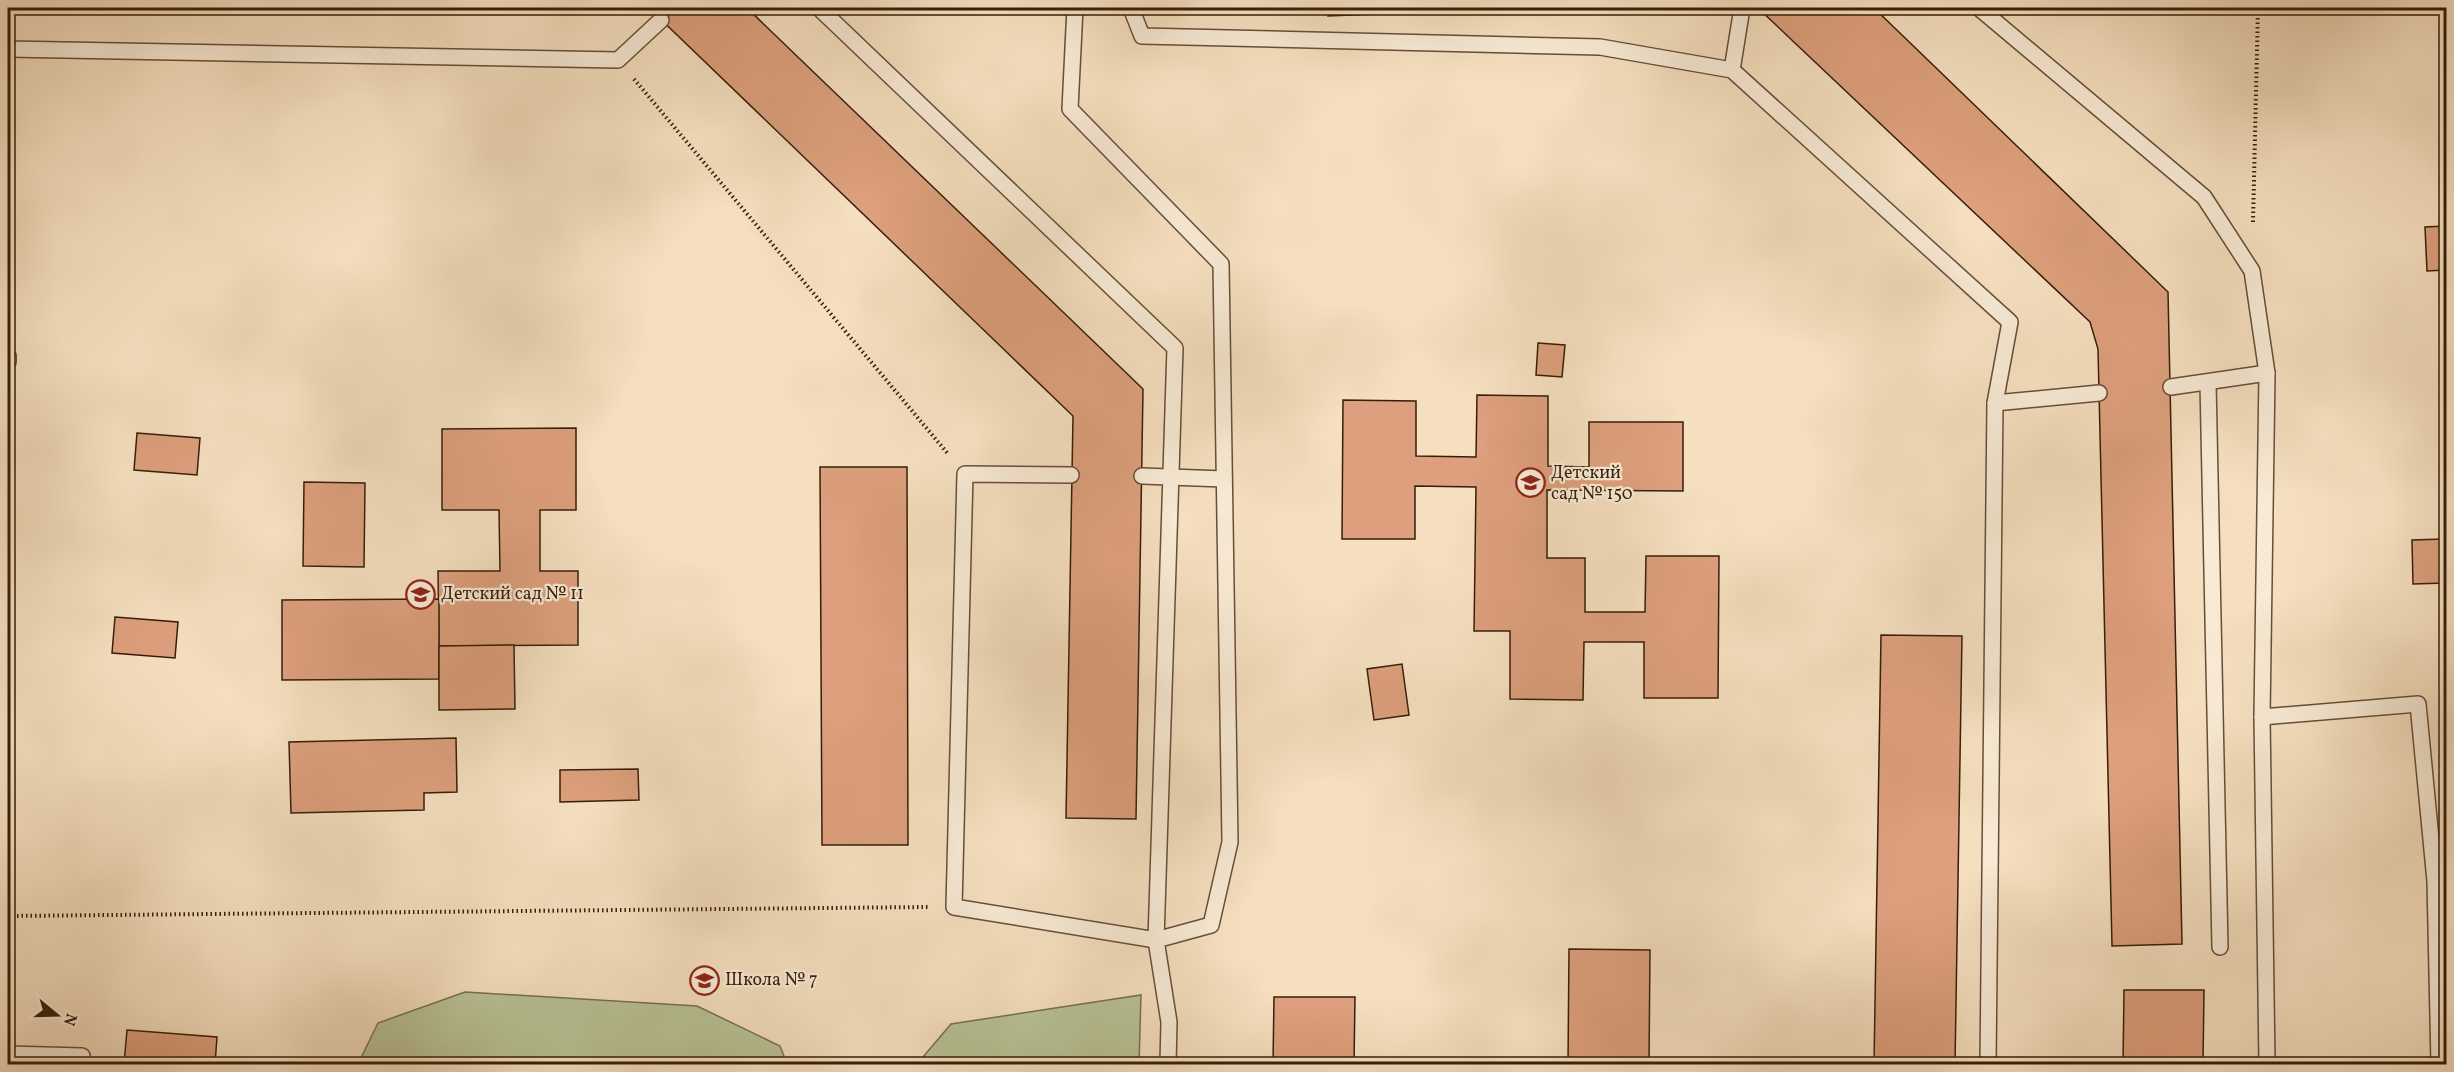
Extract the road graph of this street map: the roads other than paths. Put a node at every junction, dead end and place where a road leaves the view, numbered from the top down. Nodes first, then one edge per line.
1 (819, 8) edge
2 (1075, 8) edge
3 (1131, 8) edge
4 (1742, 8) edge
5 (1979, 8) edge
6 (661, 20) dead end
7 (8, 49) edge
8 (1732, 70) junction
9 (8, 356) edge
10 (8, 362) edge
11 (2267, 373) junction
12 (2208, 383) junction
13 (2171, 387) dead end
14 (2099, 393) dead end
15 (1995, 403) junction
16 (1071, 475) dead end
17 (1142, 476) dead end
18 (1171, 476) junction
19 (1224, 479) junction
20 (2262, 717) junction
21 (2441, 880) edge
22 (1156, 940) junction
23 (2220, 947) dead end
24 (8, 1054) edge
25 (81, 1065) edge
26 (1168, 1065) edge
27 (1988, 1065) edge
28 (2267, 1065) edge
29 (2439, 1065) edge

1 - 18 lane
2 - 19 lane
3 - 8 lane
4 - 8 lane
5 - 11 lane
6 - 7 lane
8 - 15 lane
9 - 10 lane
11 - 12 lane
11 - 20 lane
12 - 13 lane
12 - 23 lane
14 - 15 lane
15 - 27 lane
16 - 22 lane
17 - 18 lane
18 - 19 lane
18 - 22 lane
19 - 22 lane
20 - 21 lane
20 - 28 lane
21 - 29 lane
22 - 26 lane
24 - 25 lane

